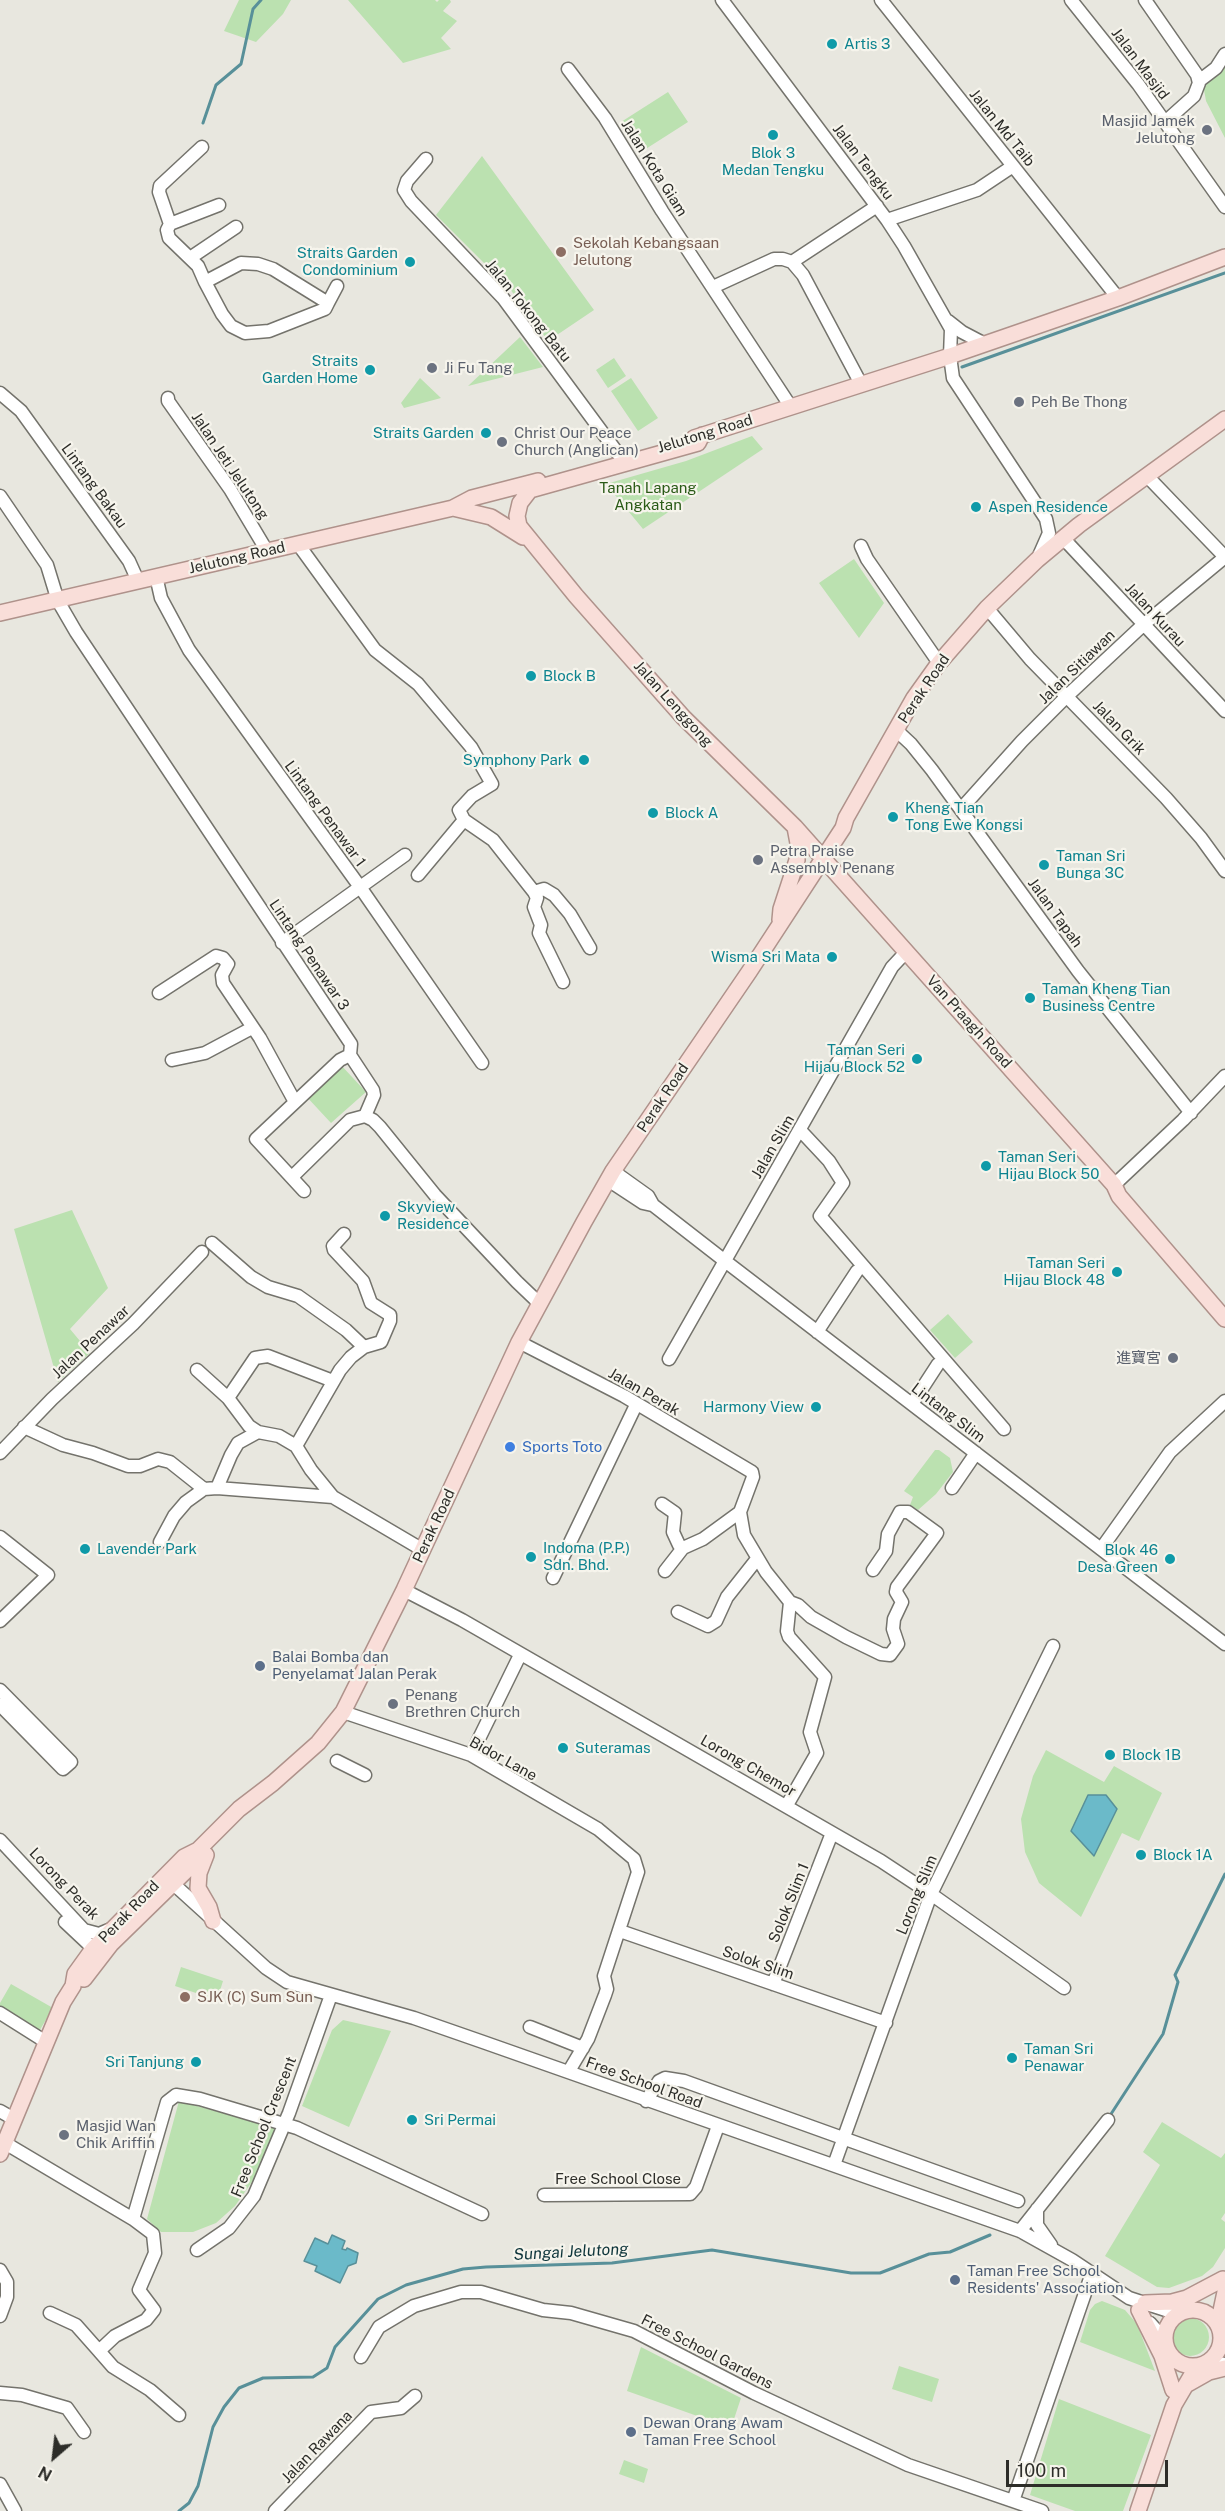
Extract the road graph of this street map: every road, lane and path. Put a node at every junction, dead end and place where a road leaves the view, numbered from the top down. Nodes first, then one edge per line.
1 (722, 0) edge
2 (881, 0) edge
3 (1071, 0) edge
4 (1145, 0) edge
5 (1225, 54) edge
6 (568, 69) dead end
7 (1199, 81) junction
8 (1165, 122) junction
9 (202, 147) dead end
10 (426, 159) dead end
11 (1013, 166) junction
12 (219, 205) dead end
13 (877, 206) junction
14 (1225, 207) edge
15 (887, 220) junction
16 (170, 224) junction
17 (236, 227) dead end
18 (1225, 257) edge
19 (190, 258) junction
20 (792, 262) junction
21 (205, 282) junction
22 (337, 286) dead end
23 (713, 288) junction
24 (1112, 300) junction
25 (328, 303) junction
26 (943, 315) junction
27 (983, 344) junction
28 (950, 356) junction
29 (861, 384) junction
30 (0, 393) edge
31 (168, 398) dead end
32 (791, 407) junction
33 (1225, 419) edge
34 (702, 435) junction
35 (622, 459) junction
36 (1147, 476) junction
37 (0, 496) edge
38 (453, 508) junction
39 (1063, 538) junction
40 (531, 542) junction
41 (298, 544) junction
42 (861, 546) dead end
43 (267, 551) junction
44 (1225, 557) edge
45 (1037, 560) junction
46 (156, 576) junction
47 (138, 581) junction
48 (58, 601) junction
49 (987, 608) junction
50 (0, 613) edge
51 (1143, 625) junction
52 (939, 663) junction
53 (1067, 696) junction
54 (1225, 711) edge
55 (896, 730) junction
56 (961, 809) junction
57 (464, 820) junction
58 (795, 827) junction
59 (405, 855) dead end
60 (820, 855) junction
61 (1225, 871) edge
62 (418, 874) dead end
63 (360, 887) junction
64 (534, 892) junction
65 (780, 926) junction
66 (282, 943) junction
67 (590, 948) dead end
68 (906, 952) junction
69 (563, 982) dead end
70 (159, 993) dead end
71 (252, 1028) junction
72 (350, 1055) junction
73 (172, 1060) dead end
74 (482, 1063) dead end
75 (1224, 1081) edge
76 (295, 1102) junction
77 (1191, 1113) junction
78 (364, 1116) junction
79 (800, 1130) junction
80 (610, 1176) junction
81 (292, 1177) junction
82 (1114, 1185) junction
83 (304, 1191) dead end
84 (344, 1234) dead end
85 (212, 1243) dead end
86 (202, 1252) dead end
87 (725, 1262) junction
88 (857, 1271) dead end
89 (539, 1303) junction
90 (1225, 1305) edge
91 (1225, 1319) edge
92 (817, 1332) junction
93 (519, 1342) junction
94 (364, 1347) junction
95 (669, 1359) dead end
96 (938, 1364) dead end
97 (197, 1370) dead end
98 (333, 1381) junction
99 (228, 1398) junction
100 (1225, 1401) edge
101 (912, 1404) junction
102 (636, 1405) junction
103 (24, 1427) junction
104 (1005, 1429) dead end
105 (258, 1432) junction
106 (296, 1446) junction
107 (0, 1452) edge
108 (976, 1453) junction
109 (952, 1488) dead end
110 (211, 1489) junction
111 (333, 1497) junction
112 (662, 1504) dead end
113 (740, 1512) junction
114 (0, 1537) edge
115 (160, 1542) dead end
116 (683, 1548) junction
117 (1101, 1549) junction
118 (423, 1550) junction
119 (757, 1558) junction
120 (666, 1570) dead end
121 (873, 1570) dead end
122 (553, 1578) dead end
123 (404, 1590) junction
124 (790, 1602) junction
125 (678, 1612) dead end
126 (0, 1621) edge
127 (1225, 1644) edge
128 (1053, 1646) dead end
129 (520, 1655) junction
130 (0, 1690) edge
131 (0, 1706) edge
132 (343, 1712) junction
133 (471, 1755) junction
134 (337, 1761) dead end
135 (365, 1776) dead end
136 (787, 1805) junction
137 (832, 1833) junction
138 (212, 1835) junction
139 (0, 1840) edge
140 (0, 1851) edge
141 (169, 1880) junction
142 (931, 1894) junction
143 (213, 1921) junction
144 (111, 1929) junction
145 (621, 1931) junction
146 (97, 1952) junction
147 (772, 1984) junction
148 (1064, 1988) dead end
149 (331, 1995) junction
150 (0, 2013) edge
151 (886, 2023) junction
152 (530, 2027) dead end
153 (46, 2042) junction
154 (583, 2048) junction
155 (569, 2071) junction
156 (646, 2101) junction
157 (0, 2111) edge
158 (14, 2119) junction
159 (1108, 2121) dead end
160 (284, 2126) junction
161 (718, 2126) junction
162 (844, 2138) junction
163 (2, 2149) edge
164 (834, 2165) junction
165 (544, 2195) dead end
166 (1018, 2201) dead end
167 (1037, 2209) junction
168 (482, 2214) dead end
169 (133, 2219) junction
170 (1020, 2231) junction
171 (197, 2250) dead end
172 (1055, 2250) junction
173 (0, 2270) edge
174 (1092, 2273) junction
175 (1224, 2283) edge
176 (1138, 2304) junction
177 (1183, 2312) junction
178 (50, 2313) dead end
179 (0, 2316) edge
180 (1221, 2336) edge
181 (1165, 2340) junction
182 (99, 2351) junction
183 (361, 2357) dead end
184 (1173, 2358) junction
185 (1202, 2364) junction
186 (1225, 2366) edge
187 (0, 2393) edge
188 (1178, 2393) junction
189 (415, 2396) dead end
190 (179, 2415) dead end
191 (84, 2432) dead end
192 (0, 2484) edge
193 (1013, 2501) junction
194 (15, 2511) edge
195 (275, 2511) edge
196 (1042, 2511) edge
197 (1138, 2511) edge

1 - 13 street, Jalan Tengku
2 - 11 street, Jalan Md Taib
3 - 8 street, Jalan Masjid
4 - 7 street
5 - 7 street
6 - 23 street, Jalan Kota Giam
7 - 8 street
8 - 14 street, Jalan Masjid
9 - 16 street
10 - 35 street, Jalan Tokong Batu
11 - 15 street
11 - 24 street, Jalan Md Taib
12 - 16 street
13 - 15 street, Jalan Tengku
13 - 20 street
15 - 26 street, Jalan Tengku
16 - 19 street
17 - 19 street
18 - 24 main road, Jelutong Road
19 - 21 street
20 - 23 street
20 - 29 street
21 - 25 street
21 - 25 street
22 - 25 street
23 - 32 street, Jalan Kota Giam
24 - 27 main road, Jelutong Road
26 - 27 street
26 - 28 street, Jalan Tengku
27 - 28 main road, Jelutong Road
28 - 29 main road, Jelutong Road
28 - 45 street, Jalan Tengku
29 - 32 main road, Jelutong Road
30 - 47 street, Lintang Bakau
31 - 43 street, Jalan Jeti Jelutong
32 - 34 main road, Jelutong Road
33 - 36 main road, Perak Road
34 - 35 main road, Jelutong Road
34 - 40 main road, Jalan Lenggong
35 - 38 main road, Jelutong Road
36 - 39 main road, Perak Road
36 - 44 street
37 - 48 street, Lintang Penawar 3
38 - 40 main road, Jalan Lenggong
38 - 41 main road, Jelutong Road
39 - 45 main road, Perak Road
39 - 51 street, Jalan Kurau
40 - 58 main road, Jalan Lenggong
41 - 43 main road, Jelutong Road
41 - 57 street
42 - 52 street
43 - 46 main road, Jelutong Road
44 - 51 street, Jalan Sitiawan
45 - 49 main road, Perak Road
46 - 47 main road, Jelutong Road
46 - 63 street, Lintang Penawar 1
47 - 48 main road, Jelutong Road
48 - 50 main road, Jelutong Road
48 - 66 street, Lintang Penawar 3
49 - 52 main road, Perak Road
49 - 53 street, Jalan Grik
51 - 53 street, Jalan Sitiawan
51 - 54 street, Jalan Kurau
52 - 55 main road, Perak Road
53 - 56 street, Jalan Sitiawan
53 - 61 street, Jalan Grik
55 - 56 street, Jalan Tapah
55 - 60 main road, Perak Road
56 - 77 street, Jalan Tapah
57 - 62 street
57 - 64 street
58 - 60 main road, Jalan Lenggong
58 - 65 main road
59 - 63 street
60 - 65 main road, Perak Road
60 - 68 main road, Van Praagh Road
63 - 66 street
63 - 74 street, Lintang Penawar 1
64 - 67 street
64 - 69 street
65 - 80 main road, Perak Road
66 - 72 street, Lintang Penawar 3
68 - 79 street, Jalan Slim
68 - 82 main road, Van Praagh Road
70 - 71 street
71 - 73 street
71 - 76 street
72 - 76 street
72 - 78 street, Lintang Penawar 3
75 - 77 street
76 - 81 street
77 - 82 street
78 - 81 street
78 - 89 street
79 - 87 street, Jalan Slim
79 - 104 street
80 - 87 street, Lintang Slim
80 - 89 main road, Perak Road
81 - 83 street
82 - 90 main road, Van Praagh Road
82 - 91 main road, Van Praagh Road
84 - 94 street
85 - 94 street
86 - 103 street, Jalan Penawar
87 - 92 street, Lintang Slim
87 - 95 street, Jalan Slim
88 - 92 street
89 - 93 main road, Perak Road
92 - 101 street, Lintang Slim
93 - 102 street, Jalan Perak
93 - 118 main road, Perak Road
94 - 98 street
96 - 101 street
97 - 99 street
98 - 99 street
98 - 106 street
99 - 105 street
100 - 117 street
101 - 108 street, Lintang Slim
102 - 113 street, Jalan Perak
102 - 122 street
103 - 107 street, Jalan Penawar
103 - 110 street
105 - 106 street
105 - 110 street
106 - 111 street
108 - 109 street
108 - 117 street, Lintang Slim
110 - 111 street
110 - 115 street
111 - 118 street
112 - 116 street
113 - 116 street
113 - 119 street
114 - 126 street
116 - 120 street
117 - 127 street, Lintang Slim
118 - 123 main road, Perak Road
119 - 124 street
119 - 125 street
121 - 124 street
123 - 129 street, Lorong Chemor
123 - 132 main road, Perak Road
124 - 136 street
128 - 142 street, Lorong Slim
129 - 133 street
129 - 136 street, Lorong Chemor
130 - 131 street
132 - 133 street, Bidor Lane
132 - 138 main road, Perak Road
133 - 145 street, Bidor Lane
134 - 135 street
136 - 137 street, Lorong Chemor
137 - 142 street, Lorong Chemor
137 - 147 street, Solok Slim 1
138 - 141 main road, Perak Road
138 - 143 main road
139 - 144 street, Lorong Perak
140 - 146 street
141 - 143 street, Free School Road
141 - 144 main road, Perak Road
141 - 146 main road, Perak Road
142 - 148 street, Lorong Chemor
142 - 151 street, Lorong Slim
143 - 149 street, Free School Road
144 - 146 main road, Perak Road
145 - 147 street, Solok Slim
145 - 154 street
146 - 153 main road, Perak Road
147 - 151 street, Solok Slim
149 - 155 street, Free School Road
149 - 160 street, Free School Crescent
150 - 153 street
151 - 162 street, Lorong Slim
152 - 154 street
153 - 158 main road, Perak Road
154 - 155 street
155 - 156 street, Free School Road
156 - 161 street, Free School Road
156 - 162 street
157 - 158 street
158 - 163 main road, Perak Road
159 - 167 street
160 - 168 street
160 - 169 street
160 - 171 street, Free School Crescent
161 - 164 street, Free School Road
161 - 165 street, Free School Close
162 - 164 street, Lorong Slim
162 - 166 street
163 - 169 street
164 - 170 street, Free School Road
167 - 170 street
167 - 172 street
169 - 182 street
170 - 172 street, Free School Road
172 - 174 street, Free School Road
173 - 179 street
174 - 176 street, Free School Road
174 - 193 street
175 - 176 main road
175 - 177 main road
175 - 180 main road
176 - 177 street, Free School Road
176 - 181 street, Free School Road
176 - 188 main road
177 - 180 main road
177 - 181 main road
178 - 182 street
180 - 185 main road
181 - 184 main road
182 - 190 street
183 - 193 street, Free School Gardens
184 - 185 main road
184 - 188 main road
185 - 186 street
185 - 188 main road
186 - 188 main road
187 - 191 street
188 - 197 main road
189 - 195 street, Jalan Rawana
192 - 194 street
193 - 196 street, Free School Gardens

